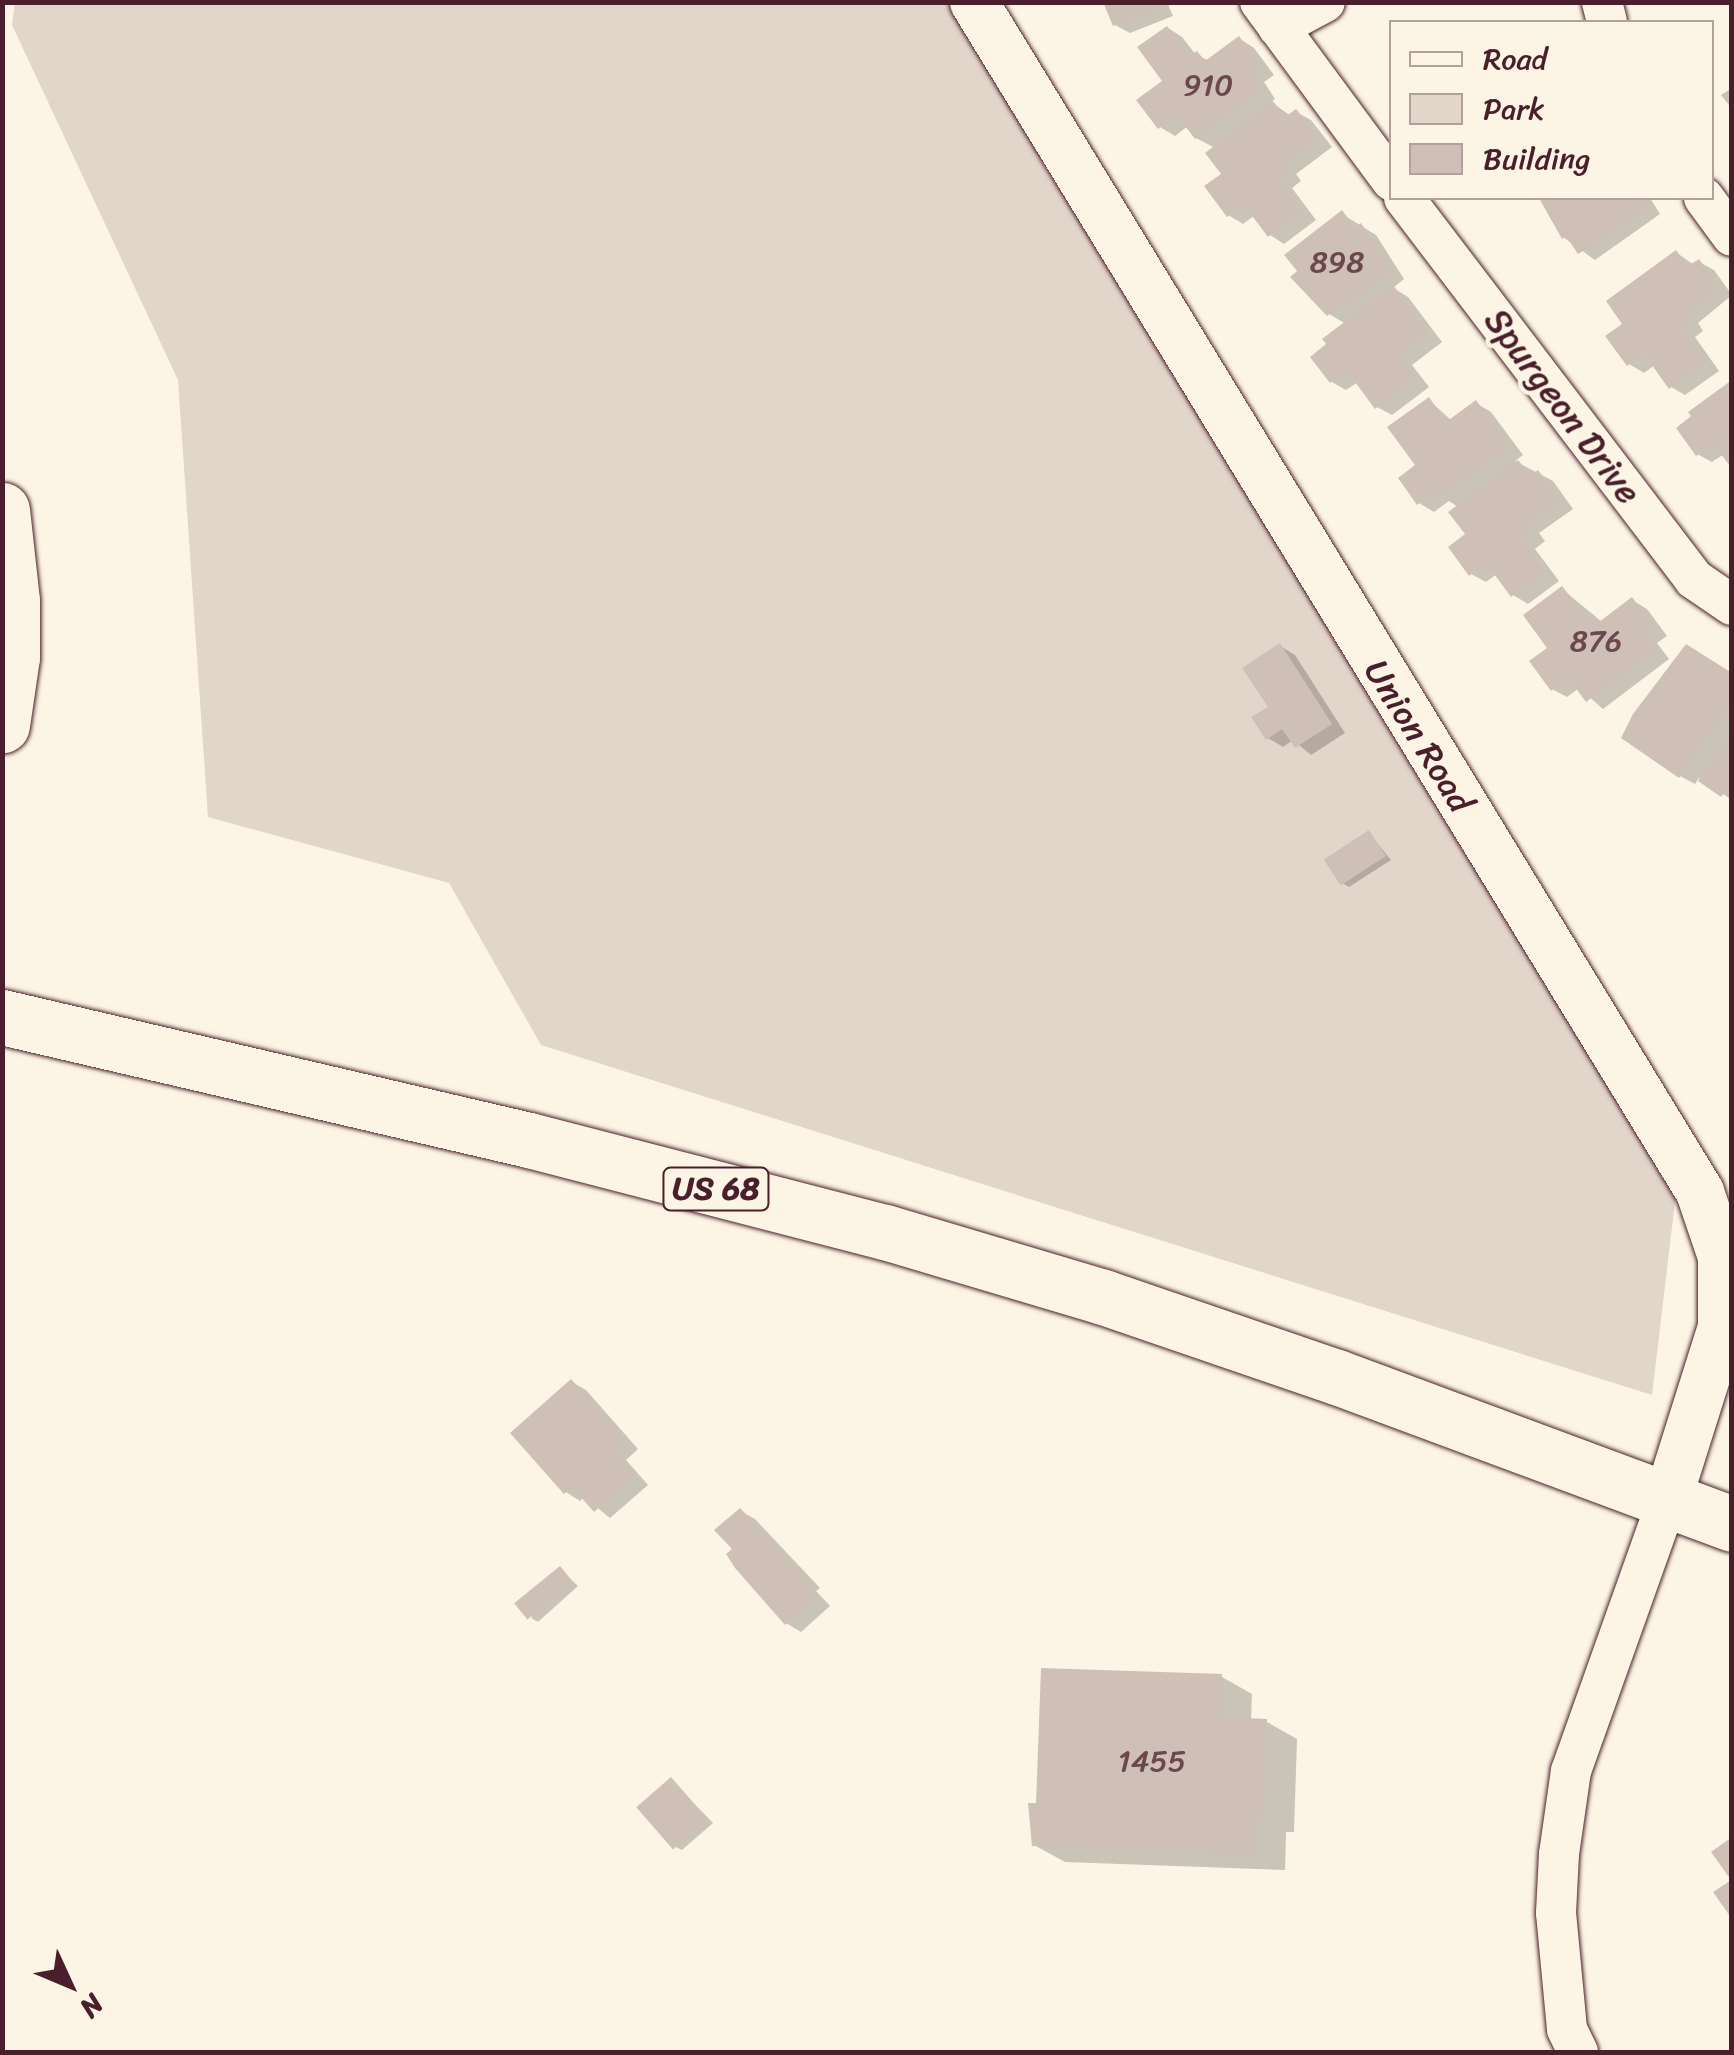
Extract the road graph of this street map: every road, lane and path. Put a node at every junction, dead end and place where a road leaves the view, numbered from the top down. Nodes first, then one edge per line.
1 (974, 2) edge
2 (1324, 2) edge
3 (1269, 15) edge
4 (1389, 177) edge
5 (1406, 200) edge
6 (1705, 200) edge
7 (1732, 236) edge
8 (2, 510) edge
9 (1732, 605) edge
10 (2, 725) edge
11 (2, 1017) edge
12 (1667, 1501) junction
13 (1732, 1524) edge
14 (1578, 2052) edge

1 - 12 street, Union Road
2 - 3 street
3 - 4 street
5 - 9 street, Spurgeon Drive
6 - 7 street
8 - 10 main road
11 - 12 main road, US 68
12 - 13 main road, US 68
12 - 14 street

